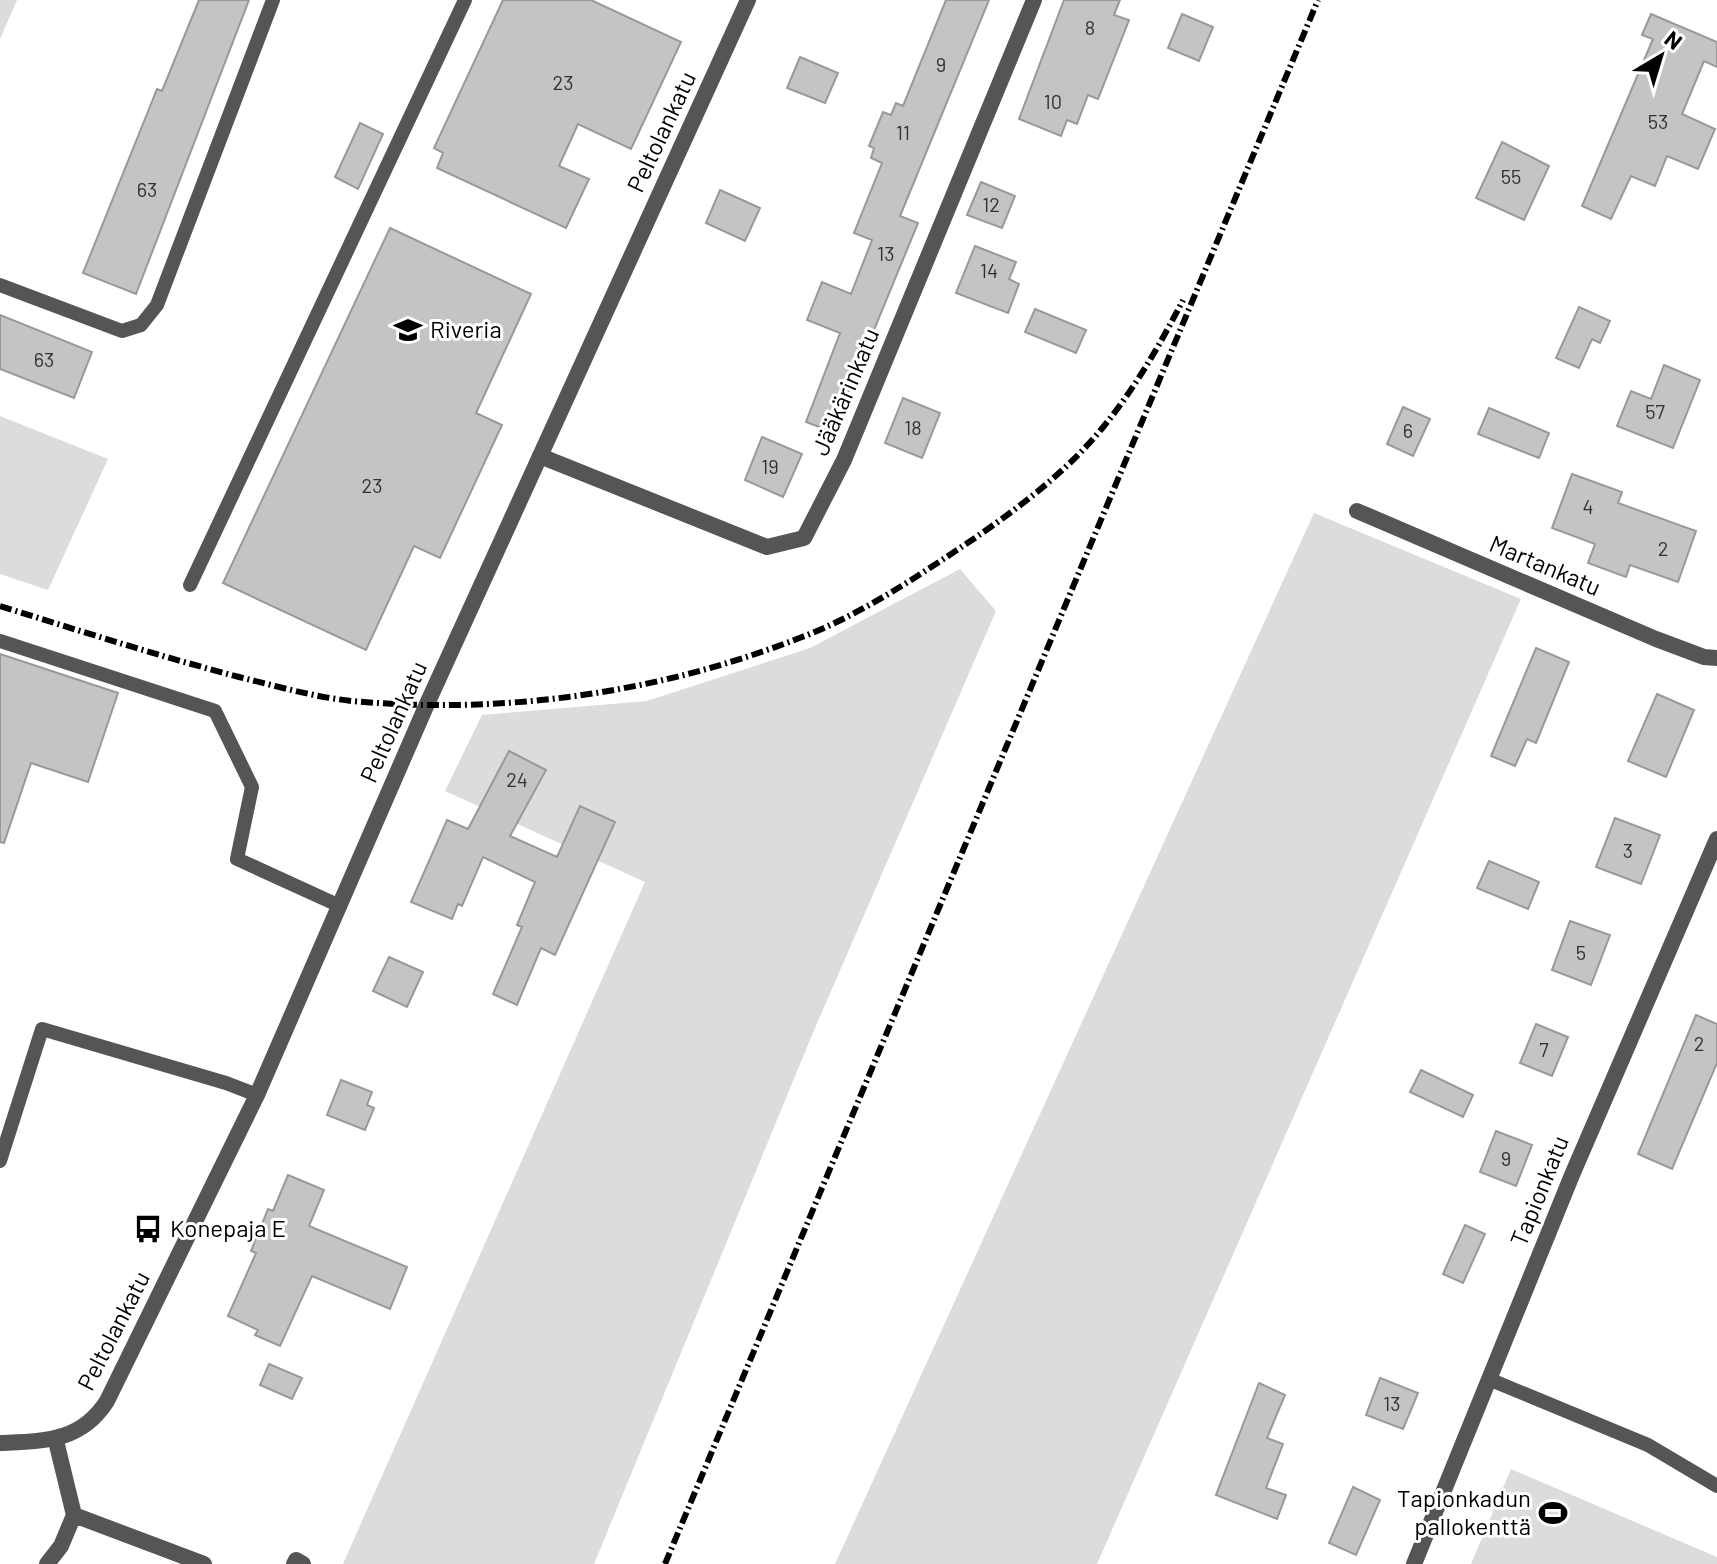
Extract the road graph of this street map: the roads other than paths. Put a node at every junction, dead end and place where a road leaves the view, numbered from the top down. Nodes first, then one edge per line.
1 (273, 0) edge
2 (465, 0) edge
3 (748, 0) edge
4 (1034, 0) edge
5 (0, 285) edge
6 (540, 456) junction
7 (1357, 511) dead end
8 (190, 585) dead end
9 (0, 641) edge
10 (1717, 658) edge
11 (1717, 839) edge
12 (340, 906) junction
13 (257, 1095) junction
14 (0, 1161) edge
15 (1491, 1380) junction
16 (56, 1441) junction
17 (0, 1443) edge
18 (1717, 1486) edge
19 (74, 1515) junction
20 (47, 1564) edge
21 (204, 1564) edge
22 (294, 1564) edge
23 (303, 1564) edge
24 (1414, 1564) edge

1 - 5 lane
2 - 8 lane
3 - 6 street, Peltolankatu
4 - 6 street, Jääkärinkatu
6 - 12 street, Peltolankatu
7 - 10 street, Martankatu
9 - 12 lane
11 - 15 street, Tapionkatu
12 - 13 street, Peltolankatu
13 - 14 lane
13 - 16 street, Peltolankatu
15 - 18 lane
15 - 24 street, Tapionkatu
16 - 17 street
16 - 19 street
19 - 20 street
19 - 21 street
22 - 23 street

